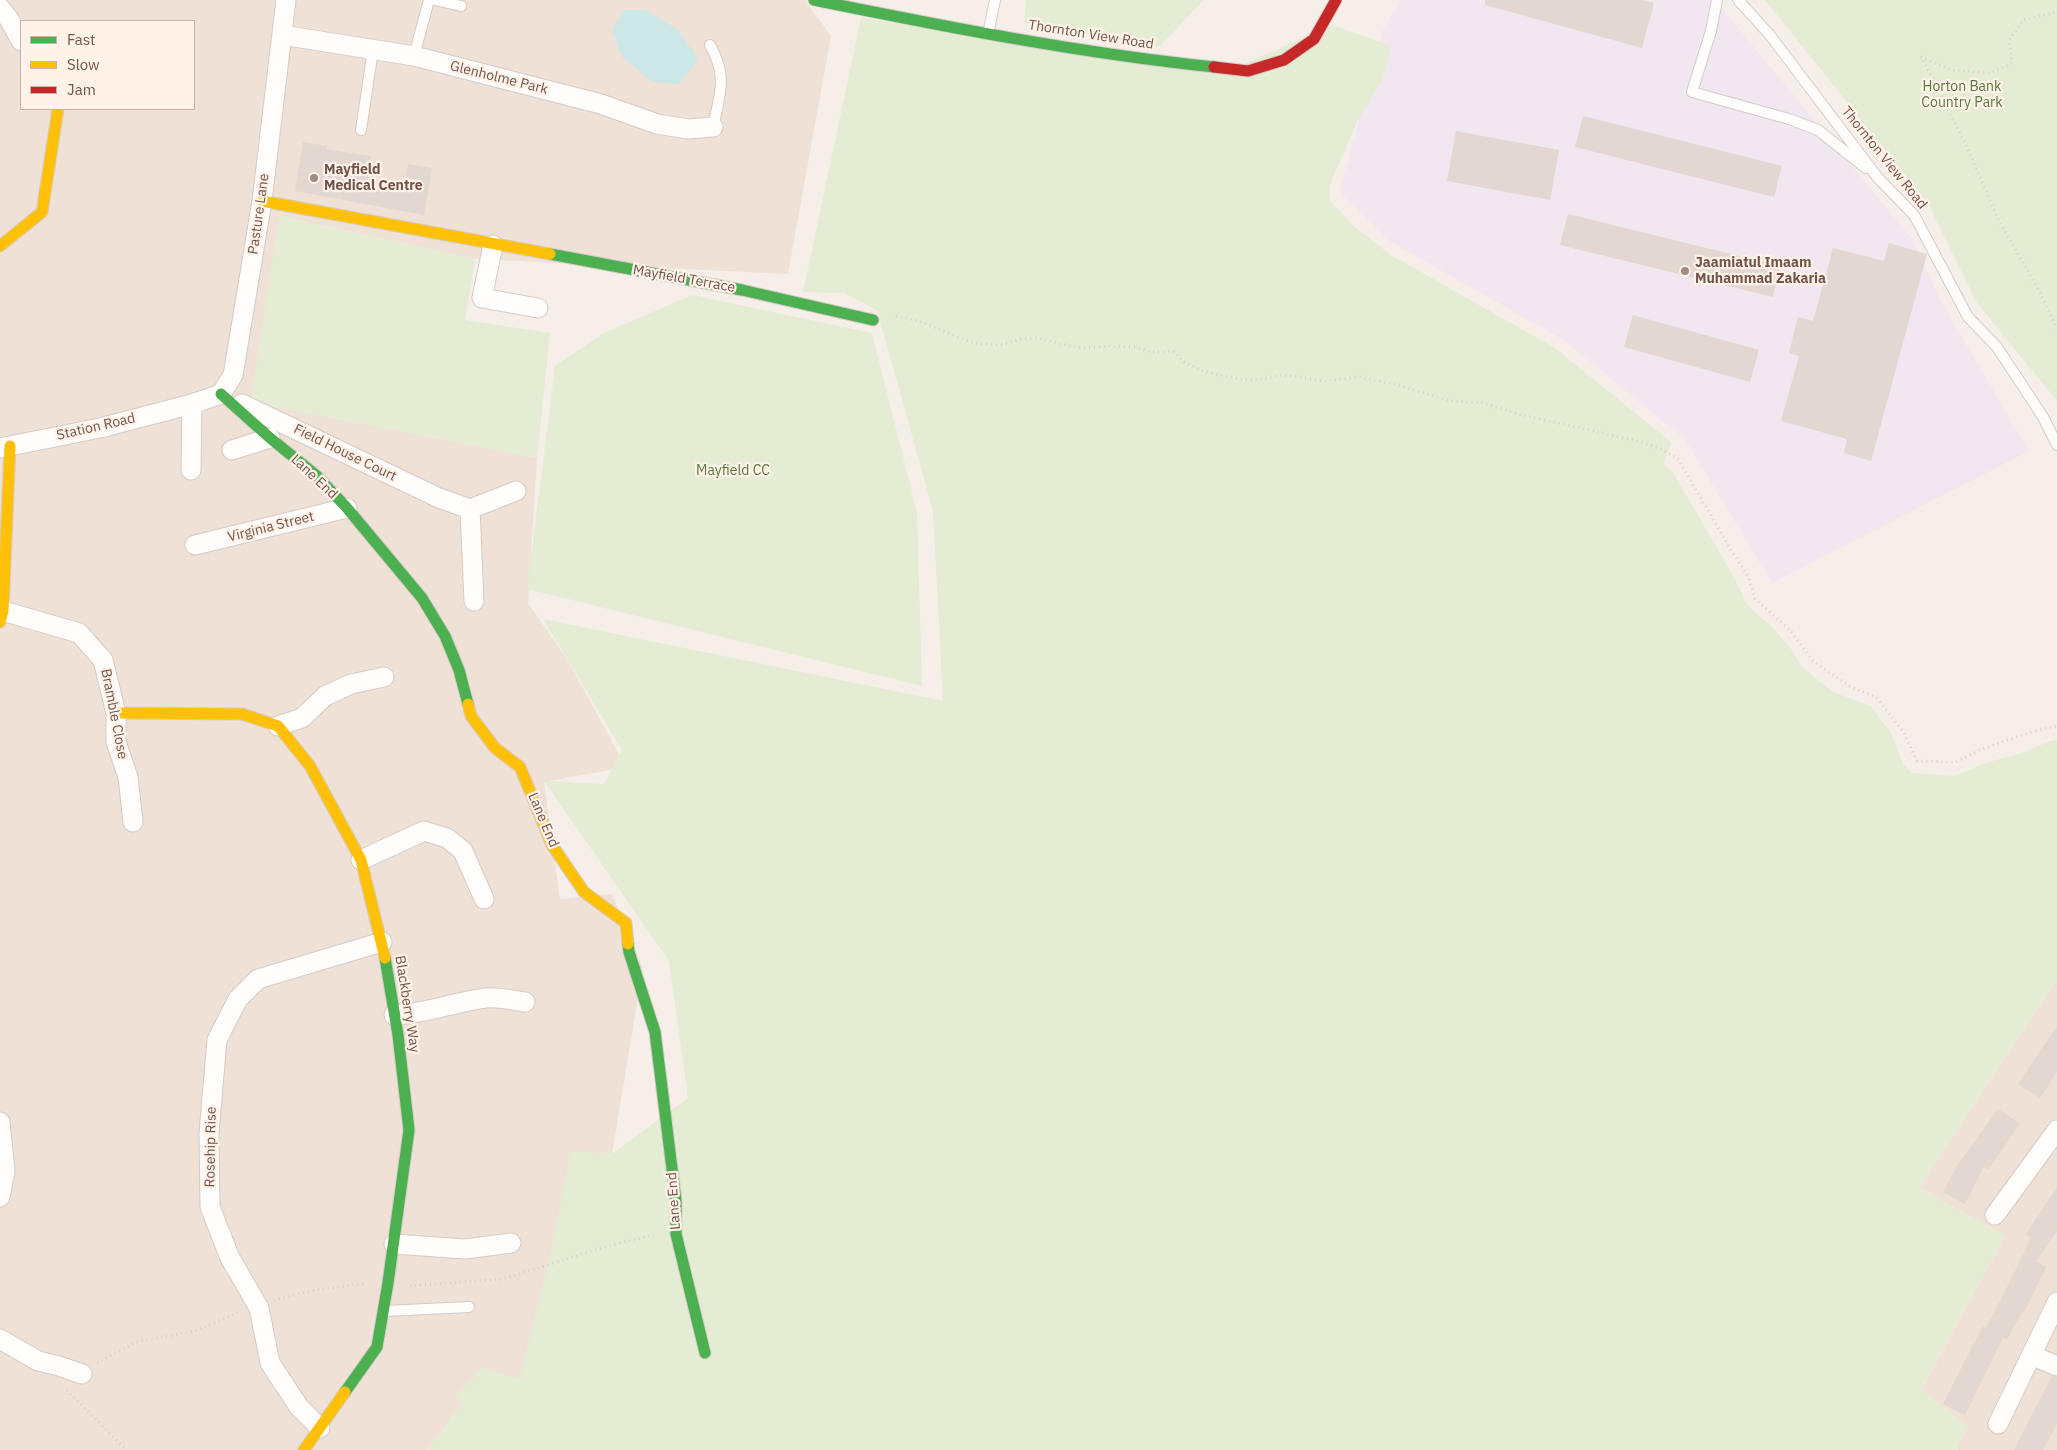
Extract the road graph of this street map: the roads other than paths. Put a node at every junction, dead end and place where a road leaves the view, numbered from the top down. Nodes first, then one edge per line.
1 (286, 0) edge
2 (429, 0) edge
3 (435, 0) edge
4 (814, 0) edge
5 (995, 0) edge
6 (1336, 0) edge
7 (1716, 0) edge
8 (1738, 0) edge
9 (461, 6) dead end
10 (0, 8) edge
11 (988, 35) junction
12 (282, 36) junction
13 (20, 39) edge
14 (710, 45) dead end
15 (373, 50) junction
16 (414, 56) junction
17 (58, 110) edge
18 (713, 127) joint
19 (361, 130) dead end
20 (1878, 178) junction
21 (262, 201) junction
22 (494, 244) junction
23 (0, 246) edge
24 (538, 308) dead end
25 (873, 320) road end
26 (221, 394) junction
27 (192, 404) junction
28 (270, 438) junction
29 (2057, 445) edge
30 (5, 447) edge
31 (232, 450) dead end
32 (191, 470) dead end
33 (516, 491) dead end
34 (347, 508) junction
35 (470, 510) junction
36 (195, 545) dead end
37 (474, 601) dead end
38 (1, 617) edge
39 (384, 677) dead end
40 (116, 713) junction
41 (278, 726) junction
42 (133, 822) dead end
43 (361, 860) junction
44 (484, 899) dead end
45 (382, 942) junction
46 (525, 1002) dead end
47 (394, 1015) junction
48 (0, 1122) edge
49 (2057, 1130) edge
50 (0, 1197) edge
51 (1995, 1215) dead end
52 (511, 1243) dead end
53 (394, 1244) junction
54 (2057, 1302) edge
55 (469, 1306) dead end
56 (383, 1311) junction
57 (0, 1339) edge
58 (705, 1353) dead end
59 (2031, 1355) junction
60 (2057, 1366) edge
61 (82, 1374) road end
62 (1998, 1424) dead end
63 (320, 1428) junction
64 (304, 1450) edge

1 - 12 street, Pasture Lane
2 - 16 lane
3 - 9 lane
4 - 11 street, Thornton View Road
5 - 11 lane
6 - 11 street, Thornton View Road
7 - 20 lane
8 - 20 lane, Thornton View Road
10 - 13 street
12 - 15 street, Glenholme Park
12 - 21 street, Pasture Lane
14 - 18 lane
15 - 16 street, Glenholme Park
15 - 19 lane
16 - 18 street, Glenholme Park
17 - 23 street
20 - 29 lane, Thornton View Road
21 - 22 street, Mayfield Terrace
21 - 26 street, Pasture Lane
22 - 24 street
22 - 25 street, Mayfield Terrace
26 - 27 street
26 - 28 street, Lane End
26 - 35 street, Field House Court
27 - 30 street, Station Road
27 - 32 street
28 - 31 street
28 - 34 street, Lane End
30 - 38 street
33 - 35 street
34 - 36 street, Virginia Street
34 - 58 street, Lane End
35 - 37 street
38 - 40 street, Bramble Close
39 - 41 street
40 - 41 street
40 - 42 street, Bramble Close
41 - 43 street, Blackberry Way
43 - 44 street
43 - 45 street, Blackberry Way
45 - 47 street, Blackberry Way
45 - 63 street, Rosehip Rise
46 - 47 street
47 - 53 street, Blackberry Way
48 - 50 street
49 - 51 street
52 - 53 street
53 - 56 street, Blackberry Way
54 - 59 street
55 - 56 lane
56 - 63 street, Blackberry Way
57 - 61 street
59 - 60 street
59 - 62 street
63 - 64 street, Blackberry Way

